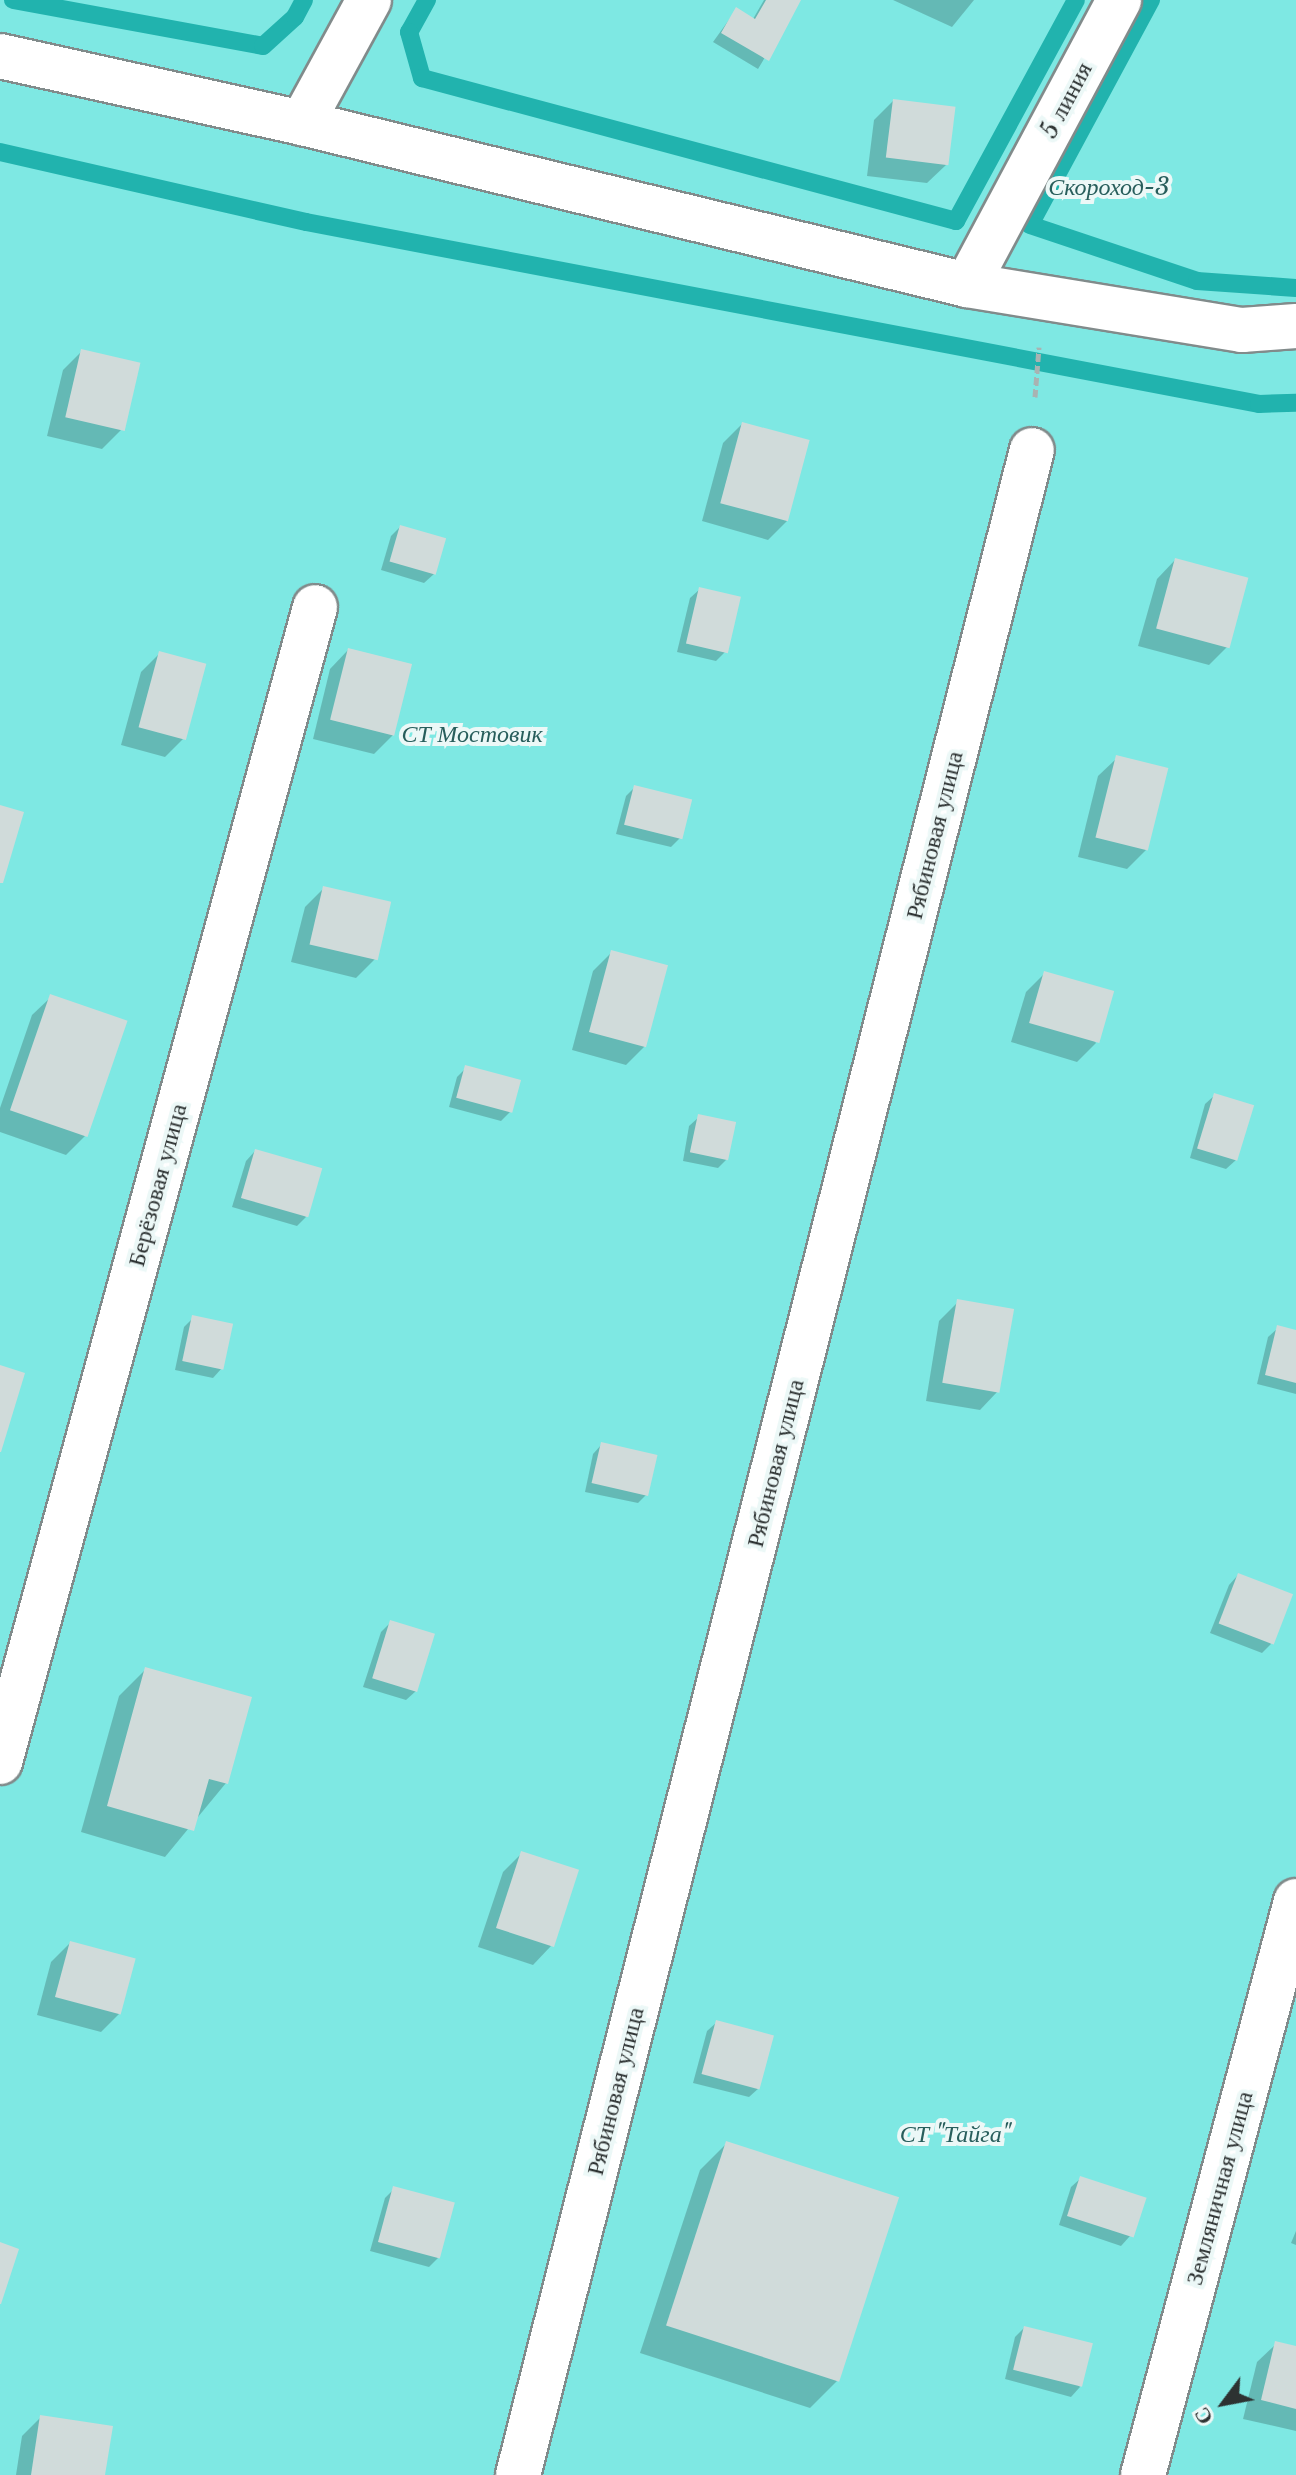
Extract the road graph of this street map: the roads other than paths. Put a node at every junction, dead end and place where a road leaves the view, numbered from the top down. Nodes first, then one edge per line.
1 (369, 0) edge
2 (1119, 0) edge
3 (0, 56) edge
4 (302, 123) junction
5 (967, 285) junction
6 (1296, 326) edge
7 (1032, 450) dead end
8 (315, 607) dead end
9 (0, 1762) edge
10 (1296, 1901) edge
11 (518, 2475) edge
12 (1143, 2475) edge

1 - 4 street
2 - 5 street, 5 линия
3 - 4 street
4 - 5 street
5 - 6 street
7 - 11 street, Рябиновая улица
8 - 9 street, Берёзовая улица
10 - 12 street, Земляничная улица

